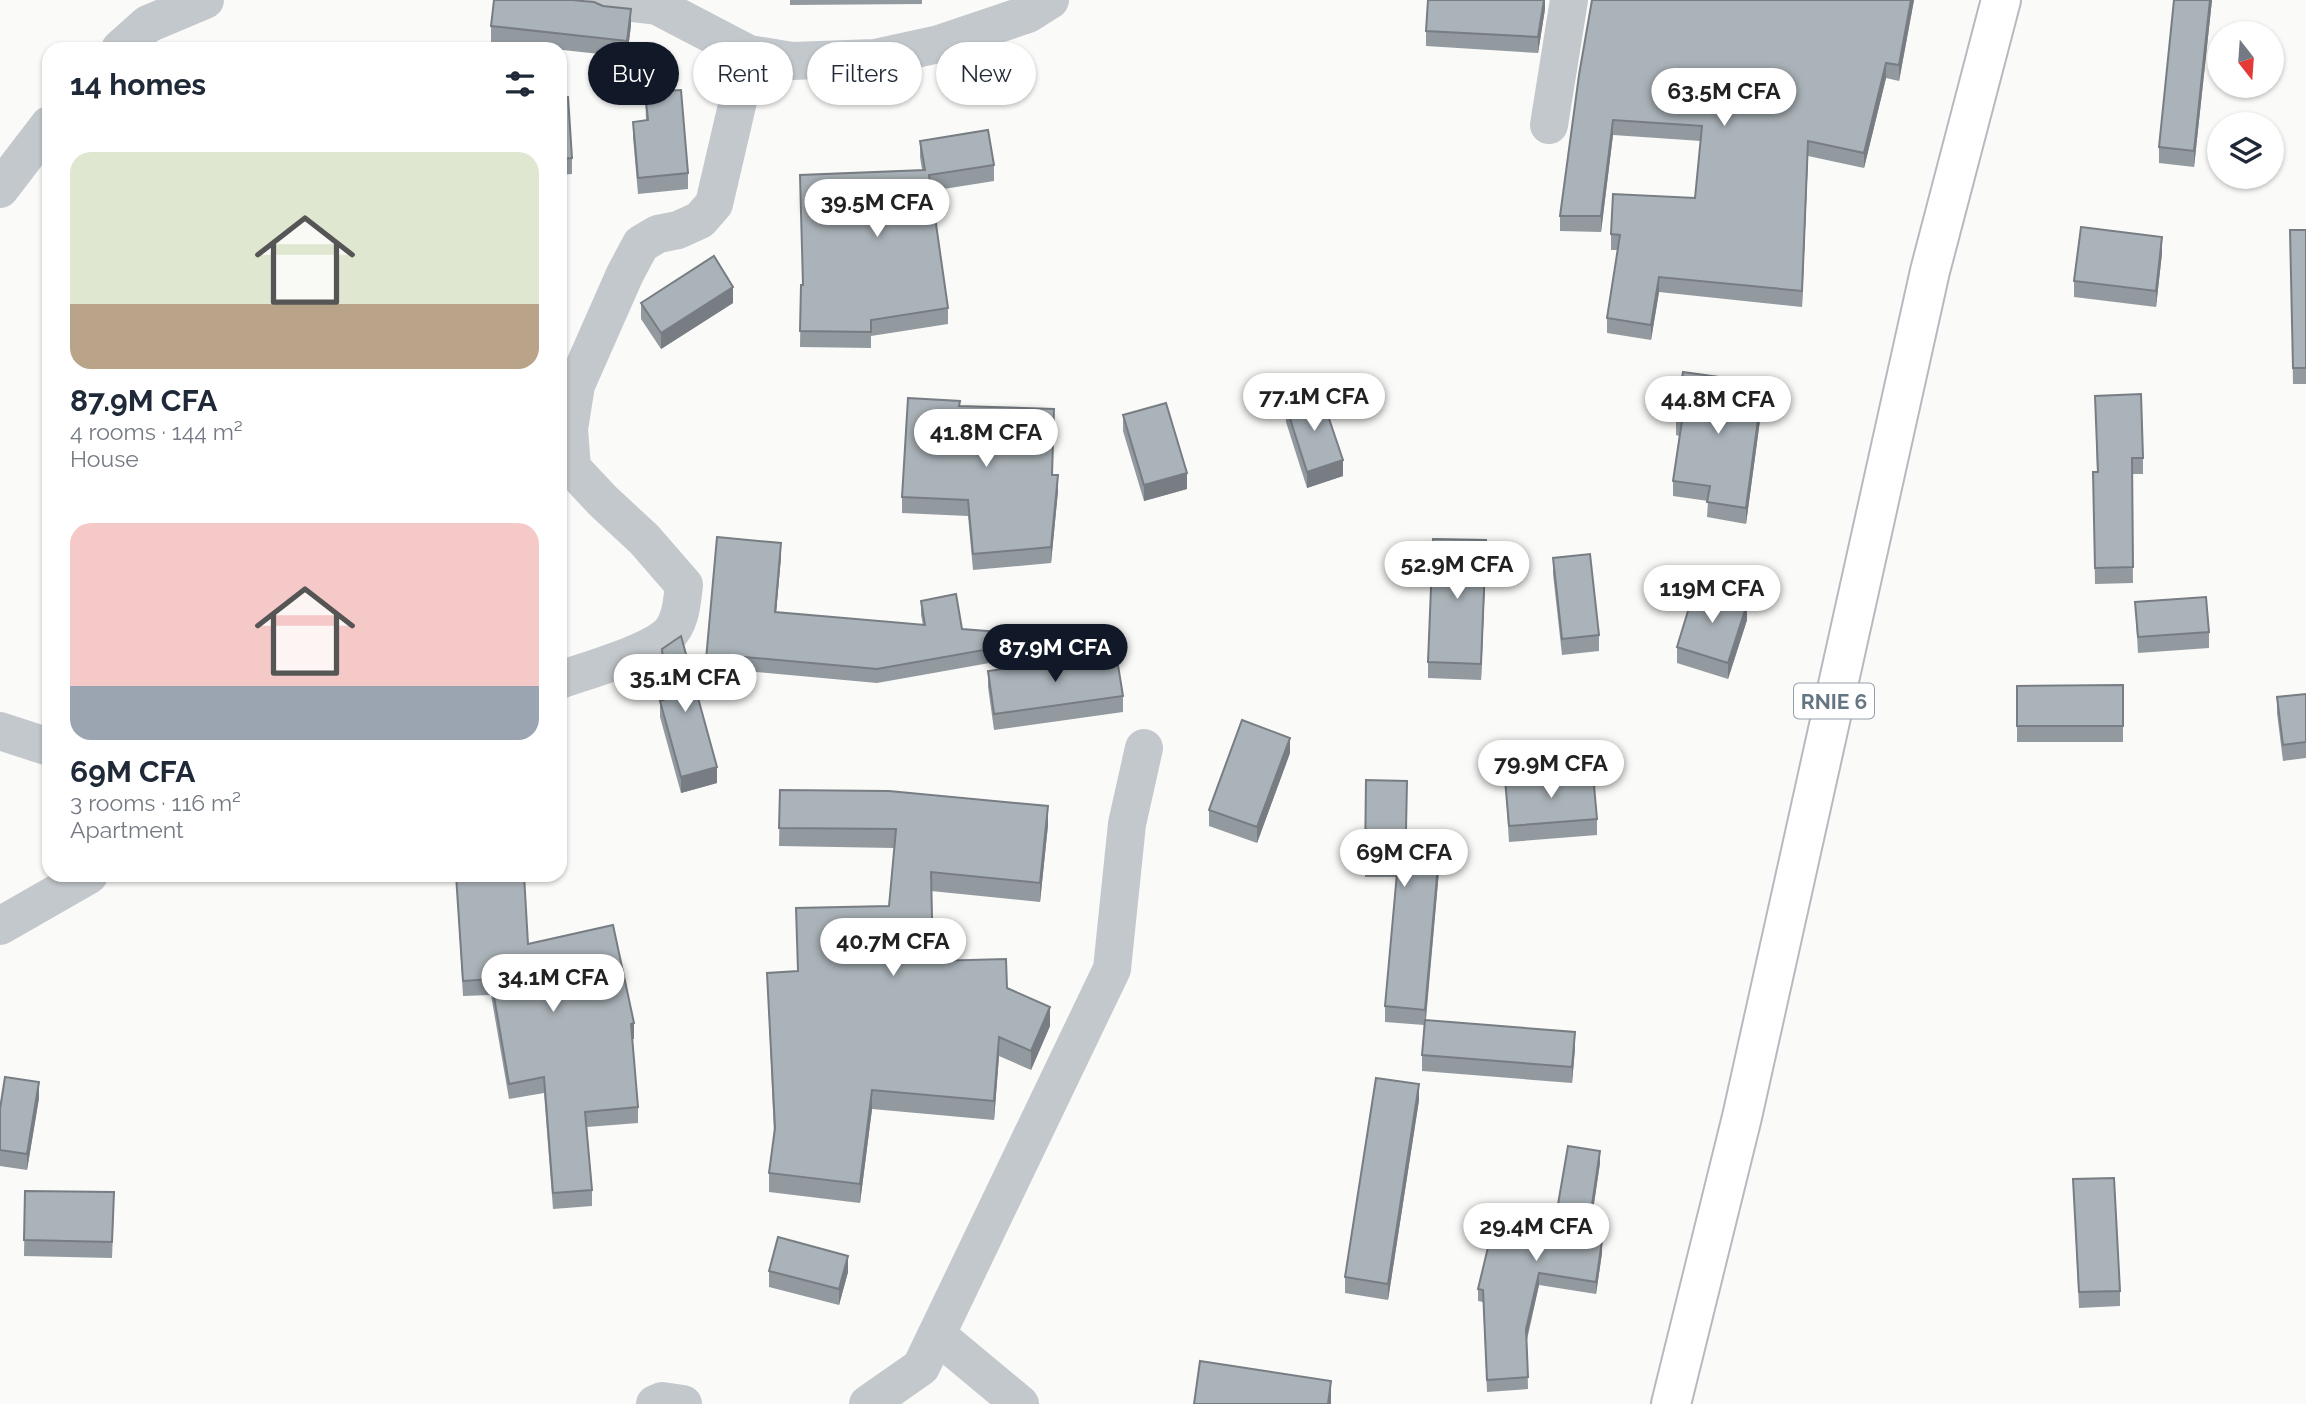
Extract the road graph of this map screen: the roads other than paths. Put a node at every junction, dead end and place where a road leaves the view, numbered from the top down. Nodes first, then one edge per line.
1 (205, 0) edge
2 (606, 0) edge
3 (1050, 0) edge
4 (1569, 0) edge
5 (2001, 0) edge
6 (128, 42) edge
7 (725, 42) edge
8 (793, 61) edge
9 (736, 105) edge
10 (1549, 125) dead end
11 (42, 134) edge
12 (0, 189) edge
13 (567, 678) edge
14 (0, 731) edge
15 (42, 745) edge
16 (1144, 748) dead end
17 (77, 882) edge
18 (0, 926) edge
19 (937, 1335) junction
20 (655, 1404) edge
21 (682, 1404) edge
22 (868, 1404) edge
23 (1020, 1404) edge
24 (1671, 1404) edge

1 - 6 street
2 - 7 street
3 - 8 street
4 - 10 street
5 - 24 main road, RNIE 6
9 - 13 street
11 - 12 street
14 - 15 street
16 - 19 street
17 - 18 street
19 - 22 street
19 - 23 street
20 - 21 street

